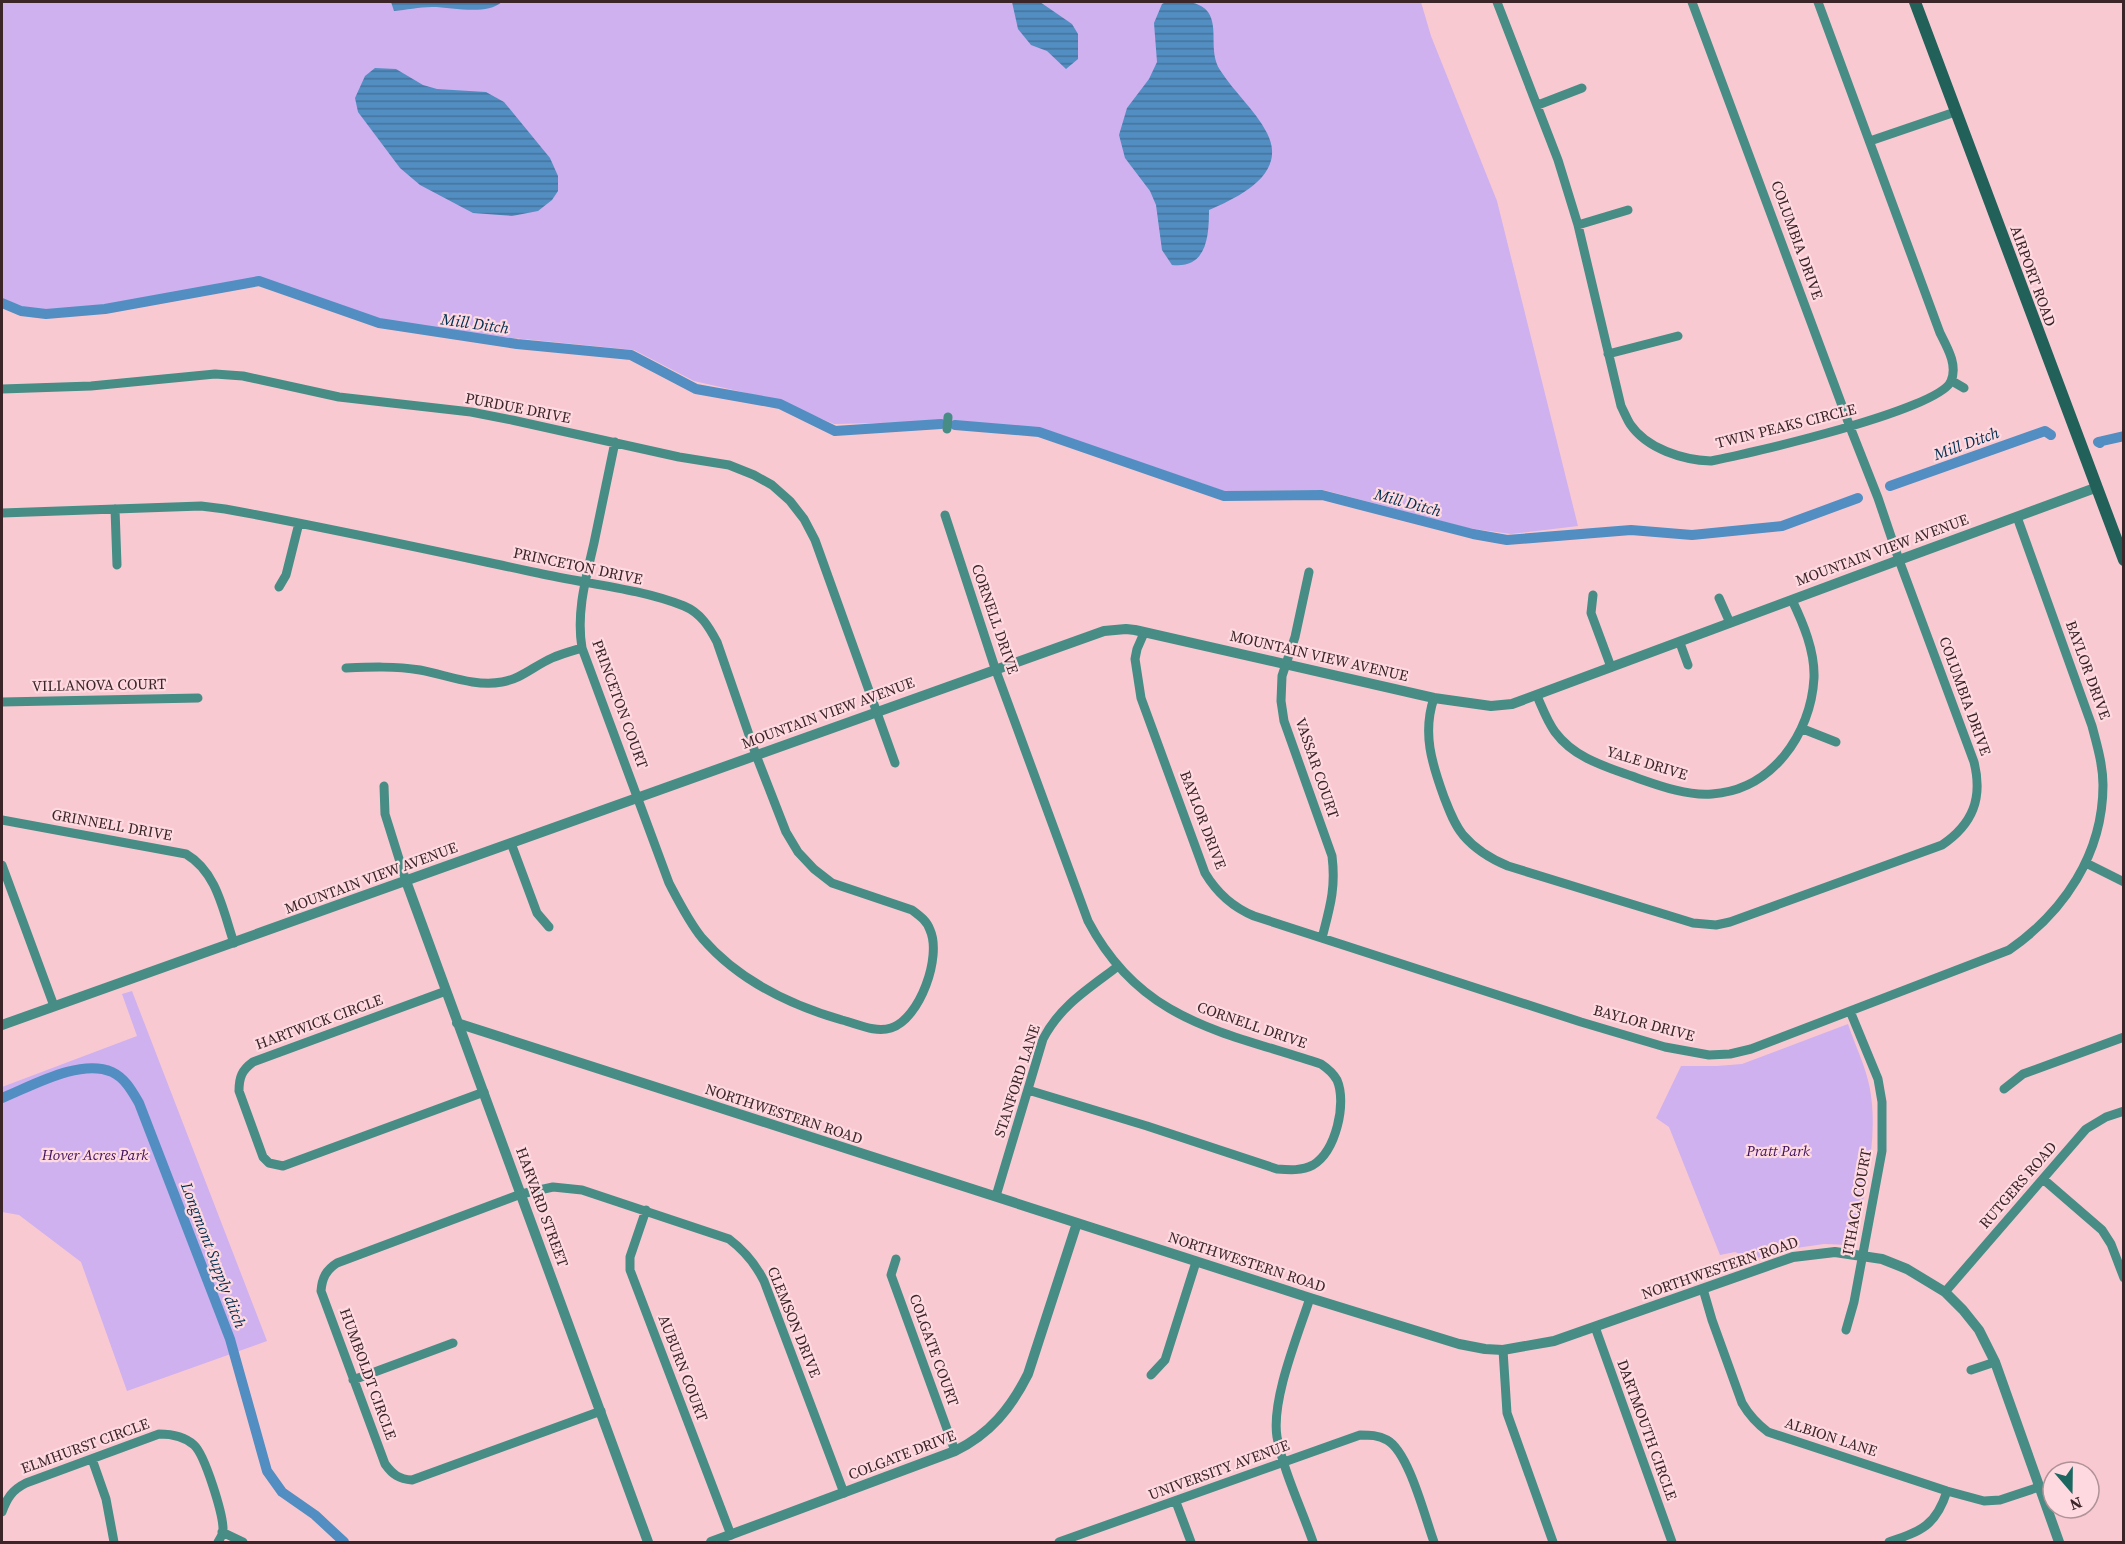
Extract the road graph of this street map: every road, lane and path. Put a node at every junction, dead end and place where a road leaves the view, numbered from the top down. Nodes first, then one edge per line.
1 (1497, 2) edge
2 (1692, 2) edge
3 (1818, 2) edge
4 (1915, 2) edge
5 (1582, 88) dead end
6 (1538, 105) junction
7 (1955, 112) junction
8 (1870, 141) junction
9 (1628, 210) dead end
10 (1578, 225) junction
11 (1677, 336) dead end
12 (1608, 354) junction
13 (1952, 381) junction
14 (2, 388) edge
15 (1964, 388) dead end
16 (948, 417) dead end
17 (1850, 427) junction
18 (947, 429) dead end
19 (615, 442) junction
20 (2095, 488) junction
21 (115, 509) junction
22 (2, 513) edge
23 (945, 515) dead end
24 (2017, 517) junction
25 (299, 523) junction
26 (1899, 560) junction
27 (2124, 560) edge
28 (117, 565) dead end
29 (1309, 572) dead end
30 (585, 582) junction
31 (279, 587) dead end
32 (1593, 595) dead end
33 (1719, 598) dead end
34 (1792, 600) junction
35 (1730, 623) junction
36 (1144, 633) junction
37 (1680, 643) junction
38 (582, 648) junction
39 (1285, 664) junction
40 (1688, 665) dead end
41 (1611, 667) junction
42 (346, 668) dead end
43 (995, 668) junction
44 (1537, 696) junction
45 (198, 698) dead end
46 (1434, 698) junction
47 (2, 702) edge
48 (875, 712) junction
49 (1803, 729) junction
50 (1836, 742) dead end
51 (756, 755) junction
52 (895, 763) dead end
53 (384, 786) dead end
54 (638, 797) junction
55 (2, 820) edge
56 (511, 843) junction
57 (2086, 863) junction
58 (2, 869) edge
59 (406, 881) junction
60 (2124, 882) edge
61 (549, 927) dead end
62 (1322, 938) junction
63 (234, 943) junction
64 (1116, 967) junction
65 (446, 991) junction
66 (54, 1006) junction
67 (1850, 1011) junction
68 (457, 1023) junction
69 (2, 1025) edge
70 (2124, 1037) edge
71 (2004, 1089) dead end
72 (1028, 1090) junction
73 (484, 1092) junction
74 (2124, 1111) edge
75 (2043, 1179) junction
76 (521, 1194) junction
77 (996, 1196) junction
78 (646, 1210) junction
79 (1077, 1223) junction
80 (1863, 1255) junction
81 (896, 1260) dead end
82 (1196, 1262) junction
83 (2124, 1278) edge
84 (1703, 1289) junction
85 (1945, 1292) junction
86 (1310, 1298) junction
87 (1594, 1328) junction
88 (1846, 1330) dead end
89 (453, 1343) dead end
90 (1503, 1350) junction
91 (1995, 1362) junction
92 (1971, 1370) dead end
93 (1151, 1376) dead end
94 (353, 1380) junction
95 (601, 1411) junction
96 (955, 1451) junction
97 (92, 1459) junction
98 (1284, 1462) junction
99 (2038, 1487) junction
100 (1947, 1491) junction
101 (844, 1493) junction
102 (1176, 1502) junction
103 (2, 1512) edge
104 (222, 1533) junction
105 (730, 1535) junction
106 (1070, 1541) edge
107 (114, 1542) edge
108 (218, 1542) edge
109 (243, 1542) edge
110 (648, 1542) edge
111 (711, 1542) edge
112 (1059, 1542) edge
113 (1191, 1542) edge
114 (1313, 1542) edge
115 (1434, 1542) edge
116 (1553, 1542) edge
117 (1672, 1542) edge
118 (1889, 1542) edge
119 (2060, 1542) edge

1 - 6 street, TWIN PEAKS CIRCLE
2 - 17 street, COLUMBIA DRIVE
3 - 8 street
4 - 7 main road, AIRPORT ROAD
5 - 6 street
6 - 10 street, TWIN PEAKS CIRCLE
7 - 8 street
7 - 20 main road, AIRPORT ROAD
8 - 13 street
9 - 10 street
10 - 12 street, TWIN PEAKS CIRCLE
11 - 12 street
12 - 17 street, TWIN PEAKS CIRCLE
13 - 15 street
13 - 17 street, TWIN PEAKS CIRCLE
14 - 19 street, PURDUE DRIVE
16 - 18 street
17 - 26 street, COLUMBIA DRIVE
19 - 30 street, PRINCETON COURT
19 - 48 street, PURDUE DRIVE
20 - 24 street, MOUNTAIN VIEW AVENUE
20 - 27 main road, AIRPORT ROAD
21 - 22 street, PRINCETON DRIVE
21 - 25 street, PRINCETON DRIVE
21 - 28 street
23 - 43 street, CORNELL DRIVE
24 - 26 street, MOUNTAIN VIEW AVENUE
24 - 57 street, BAYLOR DRIVE
25 - 30 street, PRINCETON DRIVE
25 - 31 street
26 - 34 street, MOUNTAIN VIEW AVENUE
26 - 46 street, COLUMBIA DRIVE
29 - 39 street, VASSAR COURT
30 - 38 street, PRINCETON COURT
30 - 51 street, PRINCETON DRIVE
32 - 41 street
33 - 35 street
34 - 35 street, MOUNTAIN VIEW AVENUE
34 - 49 street, YALE DRIVE
35 - 37 street, MOUNTAIN VIEW AVENUE
36 - 39 street, MOUNTAIN VIEW AVENUE
36 - 43 street, MOUNTAIN VIEW AVENUE
36 - 62 street, BAYLOR DRIVE
37 - 40 street
37 - 41 street, MOUNTAIN VIEW AVENUE
38 - 42 street
38 - 54 street, PRINCETON COURT
39 - 46 street, MOUNTAIN VIEW AVENUE
39 - 62 street, VASSAR COURT
41 - 44 street, MOUNTAIN VIEW AVENUE
43 - 48 street, MOUNTAIN VIEW AVENUE
43 - 64 street, CORNELL DRIVE
44 - 46 street, MOUNTAIN VIEW AVENUE
44 - 49 street, YALE DRIVE
45 - 47 street, VILLANOVA COURT
48 - 51 street, MOUNTAIN VIEW AVENUE
48 - 52 street, PURDUE DRIVE
49 - 50 street
51 - 54 street, MOUNTAIN VIEW AVENUE
51 - 54 street, PRINCETON DRIVE
53 - 59 street
54 - 56 street, MOUNTAIN VIEW AVENUE
55 - 63 street, GRINNELL DRIVE
56 - 59 street, MOUNTAIN VIEW AVENUE
56 - 61 street
57 - 60 street
57 - 67 street, BAYLOR DRIVE
58 - 66 street
59 - 63 street, MOUNTAIN VIEW AVENUE
59 - 65 street, HARVARD STREET
62 - 67 street, BAYLOR DRIVE
63 - 66 street, MOUNTAIN VIEW AVENUE
64 - 72 street, STANFORD LANE
64 - 72 street, CORNELL DRIVE
65 - 68 street, HARVARD STREET
65 - 73 street, HARTWICK CIRCLE
66 - 69 street, MOUNTAIN VIEW AVENUE
67 - 80 street, ITHACA COURT
68 - 73 street, HARVARD STREET
68 - 77 street, NORTHWESTERN ROAD
70 - 71 street
72 - 77 street, STANFORD LANE
73 - 76 street, HARVARD STREET
74 - 75 street, RUTGERS ROAD
75 - 83 street
75 - 85 street, RUTGERS ROAD
76 - 78 street, CLEMSON DRIVE
76 - 94 street, HUMBOLDT CIRCLE
76 - 95 street, HARVARD STREET
77 - 79 street, NORTHWESTERN ROAD
78 - 101 street, CLEMSON DRIVE
78 - 105 street, AUBURN COURT
79 - 82 street, NORTHWESTERN ROAD
79 - 96 street, COLGATE DRIVE
80 - 84 street, NORTHWESTERN ROAD
80 - 85 street, NORTHWESTERN ROAD
80 - 88 street, ITHACA COURT
81 - 96 street, COLGATE COURT
82 - 86 street, NORTHWESTERN ROAD
82 - 93 street
84 - 87 street, NORTHWESTERN ROAD
84 - 100 street, ALBION LANE
85 - 91 street, NORTHWESTERN ROAD
86 - 90 street, NORTHWESTERN ROAD
86 - 98 street
87 - 90 street, NORTHWESTERN ROAD
87 - 117 street, DARTMOUTH CIRCLE
89 - 94 street
90 - 116 street
91 - 92 street
91 - 99 street, NORTHWESTERN ROAD
94 - 95 street, HUMBOLDT CIRCLE
95 - 110 street, HARVARD STREET
96 - 101 street, COLGATE DRIVE
97 - 103 street, ELMHURST CIRCLE
97 - 104 street, ELMHURST CIRCLE
97 - 107 street
98 - 102 street, UNIVERSITY AVENUE
98 - 114 street
98 - 115 street, UNIVERSITY AVENUE
99 - 100 street, ALBION LANE
99 - 119 street, NORTHWESTERN ROAD
100 - 118 street
101 - 105 street, COLGATE DRIVE
102 - 106 street, UNIVERSITY AVENUE
102 - 113 street
104 - 108 street
104 - 109 street
105 - 111 street, COLGATE DRIVE
106 - 112 street, UNIVERSITY AVENUE

